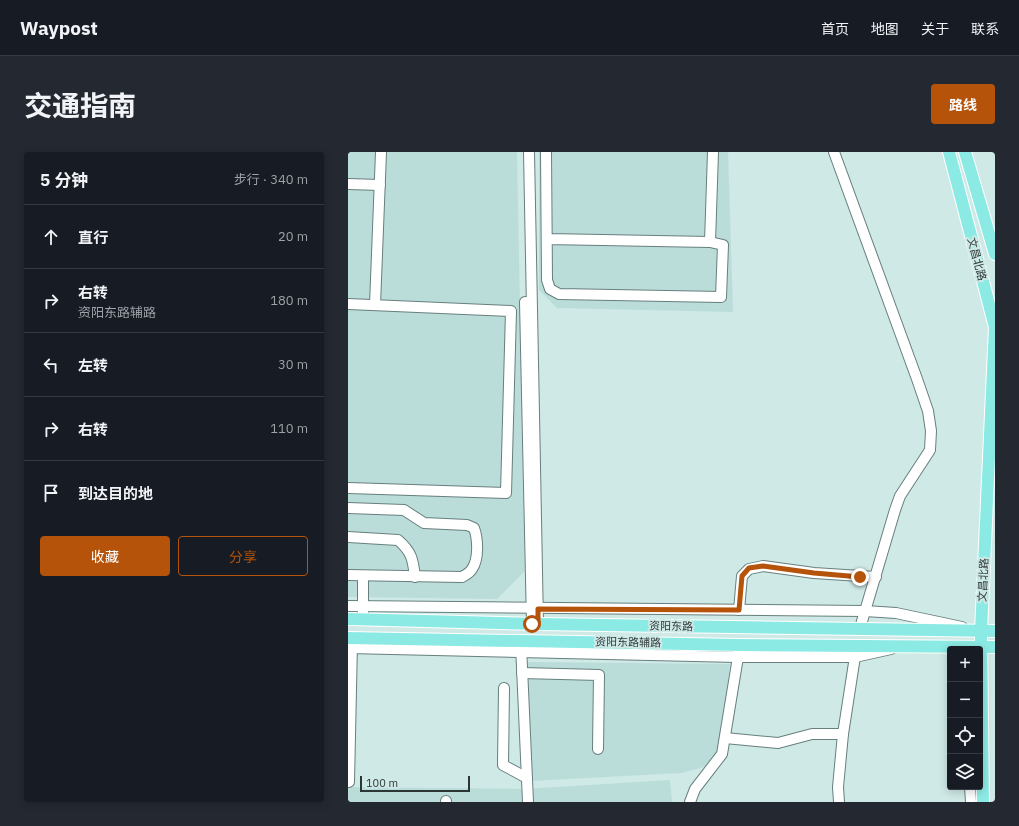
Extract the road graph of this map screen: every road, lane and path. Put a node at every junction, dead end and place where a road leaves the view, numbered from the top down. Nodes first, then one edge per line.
1 (381, 152) edge
2 (522, 152) edge
3 (529, 152) edge
4 (546, 152) edge
5 (713, 152) edge
6 (834, 152) edge
7 (949, 152) edge
8 (964, 152) edge
9 (348, 184) edge
10 (380, 185) junction
11 (547, 239) junction
12 (710, 242) junction
13 (995, 254) edge
14 (348, 304) edge
15 (376, 305) junction
16 (995, 327) edge
17 (348, 488) edge
18 (348, 508) edge
19 (348, 537) edge
20 (348, 575) edge
21 (363, 576) junction
22 (415, 577) junction
23 (876, 577) junction
24 (348, 606) edge
25 (363, 607) junction
26 (535, 609) junction
27 (739, 610) junction
28 (866, 611) junction
29 (348, 619) edge
30 (363, 620) junction
31 (535, 624) junction
32 (860, 628) junction
33 (981, 631) junction
34 (995, 631) edge
35 (350, 643) edge
36 (980, 646) edge
37 (521, 647) junction
38 (906, 647) junction
39 (947, 647) edge
40 (983, 647) edge
41 (995, 647) edge
42 (739, 651) junction
43 (856, 651) junction
44 (947, 655) edge
45 (522, 673) junction
46 (504, 688) dead end
47 (981, 718) edge
48 (843, 734) junction
49 (725, 738) junction
50 (598, 749) dead end
51 (527, 778) junction
52 (349, 782) dead end
53 (970, 790) edge
54 (528, 802) edge
55 (690, 802) edge
56 (839, 802) edge
57 (971, 802) edge
58 (983, 802) edge

1 - 10 street
2 - 26 street
3 - 26 street
4 - 11 street
5 - 12 street
6 - 23 street
7 - 16 main road, 文昌北路
8 - 13 main road
9 - 10 street
10 - 15 street
11 - 12 street
11 - 12 street
14 - 15 street
15 - 17 street
16 - 33 main road, 文昌北路
18 - 22 street
19 - 22 street
20 - 21 street
21 - 22 street
21 - 25 street
23 - 27 street
23 - 28 street
24 - 25 street
25 - 26 street
25 - 30 street
26 - 27 street
26 - 31 street
27 - 28 street
28 - 32 street
28 - 33 street
29 - 30 main road, 资阳东路
30 - 31 main road, 资阳东路
31 - 32 main road, 资阳东路
32 - 33 main road, 资阳东路
33 - 34 main road, 资阳东路
33 - 36 main road, 文昌北路
35 - 37 main road, 资阳东路
35 - 52 street
37 - 42 main road, 资阳东路
37 - 45 street
38 - 39 main road, 资阳东路
38 - 43 main road, 资阳东路
38 - 44 main road
40 - 41 main road, 资阳东路
42 - 43 main road, 资阳东路
42 - 49 street
43 - 48 street
45 - 50 street
45 - 51 street
46 - 51 street
47 - 58 main road, 文昌北路
48 - 49 street
48 - 56 street
49 - 55 street
51 - 54 street
53 - 57 street

